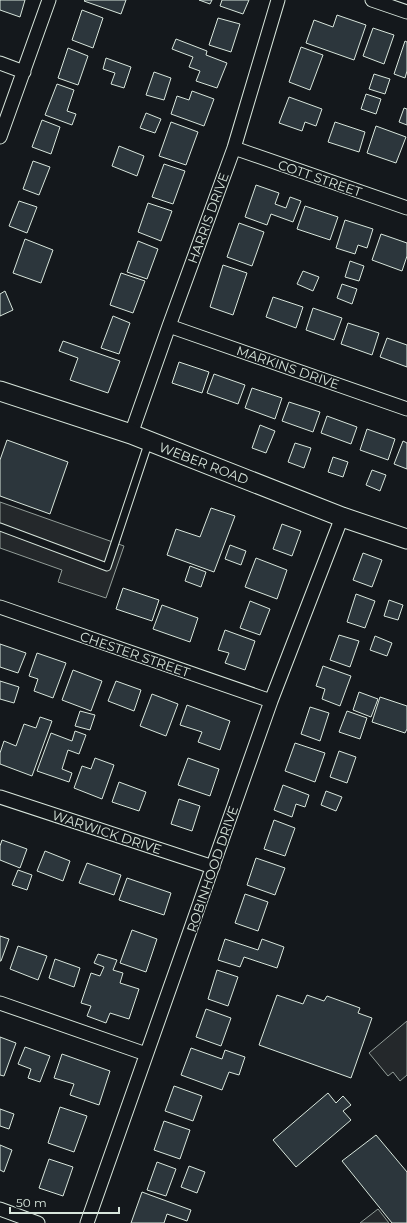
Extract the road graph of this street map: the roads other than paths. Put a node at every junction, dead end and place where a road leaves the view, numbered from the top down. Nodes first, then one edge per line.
1 (49, 0) edge
2 (278, 0) edge
3 (372, 0) edge
4 (407, 12) edge
5 (0, 63) edge
6 (24, 72) junction
7 (0, 137) edge
8 (234, 148) junction
9 (407, 208) edge
10 (169, 326) junction
11 (0, 391) edge
12 (407, 409) edge
13 (132, 434) junction
14 (149, 441) junction
15 (342, 517) junction
16 (0, 527) edge
17 (407, 538) edge
18 (0, 606) edge
19 (271, 701) junction
20 (0, 797) edge
21 (213, 867) junction
22 (0, 1003) edge
23 (146, 1054) junction
24 (0, 1209) edge
25 (38, 1223) edge
26 (87, 1223) edge

1 - 6 street
2 - 8 street, HARRIS DRIVE
3 - 4 street
5 - 6 street
6 - 7 street
8 - 9 street, COTT STREET
8 - 10 street, HARRIS DRIVE
10 - 12 street, MARKINS DRIVE
10 - 13 street, HARRIS DRIVE
11 - 13 main road, WEBER ROAD
13 - 14 main road, WEBER ROAD
14 - 15 main road, WEBER ROAD
14 - 16 lane
15 - 17 main road, WEBER ROAD
15 - 19 street, ROBINHOOD DRIVE
18 - 19 street, CHESTER STREET
19 - 21 street, ROBINHOOD DRIVE
20 - 21 street, WARWICK DRIVE
21 - 23 street, ROBINHOOD DRIVE
22 - 23 street
23 - 26 street, ROBINHOOD DRIVE
24 - 25 street

